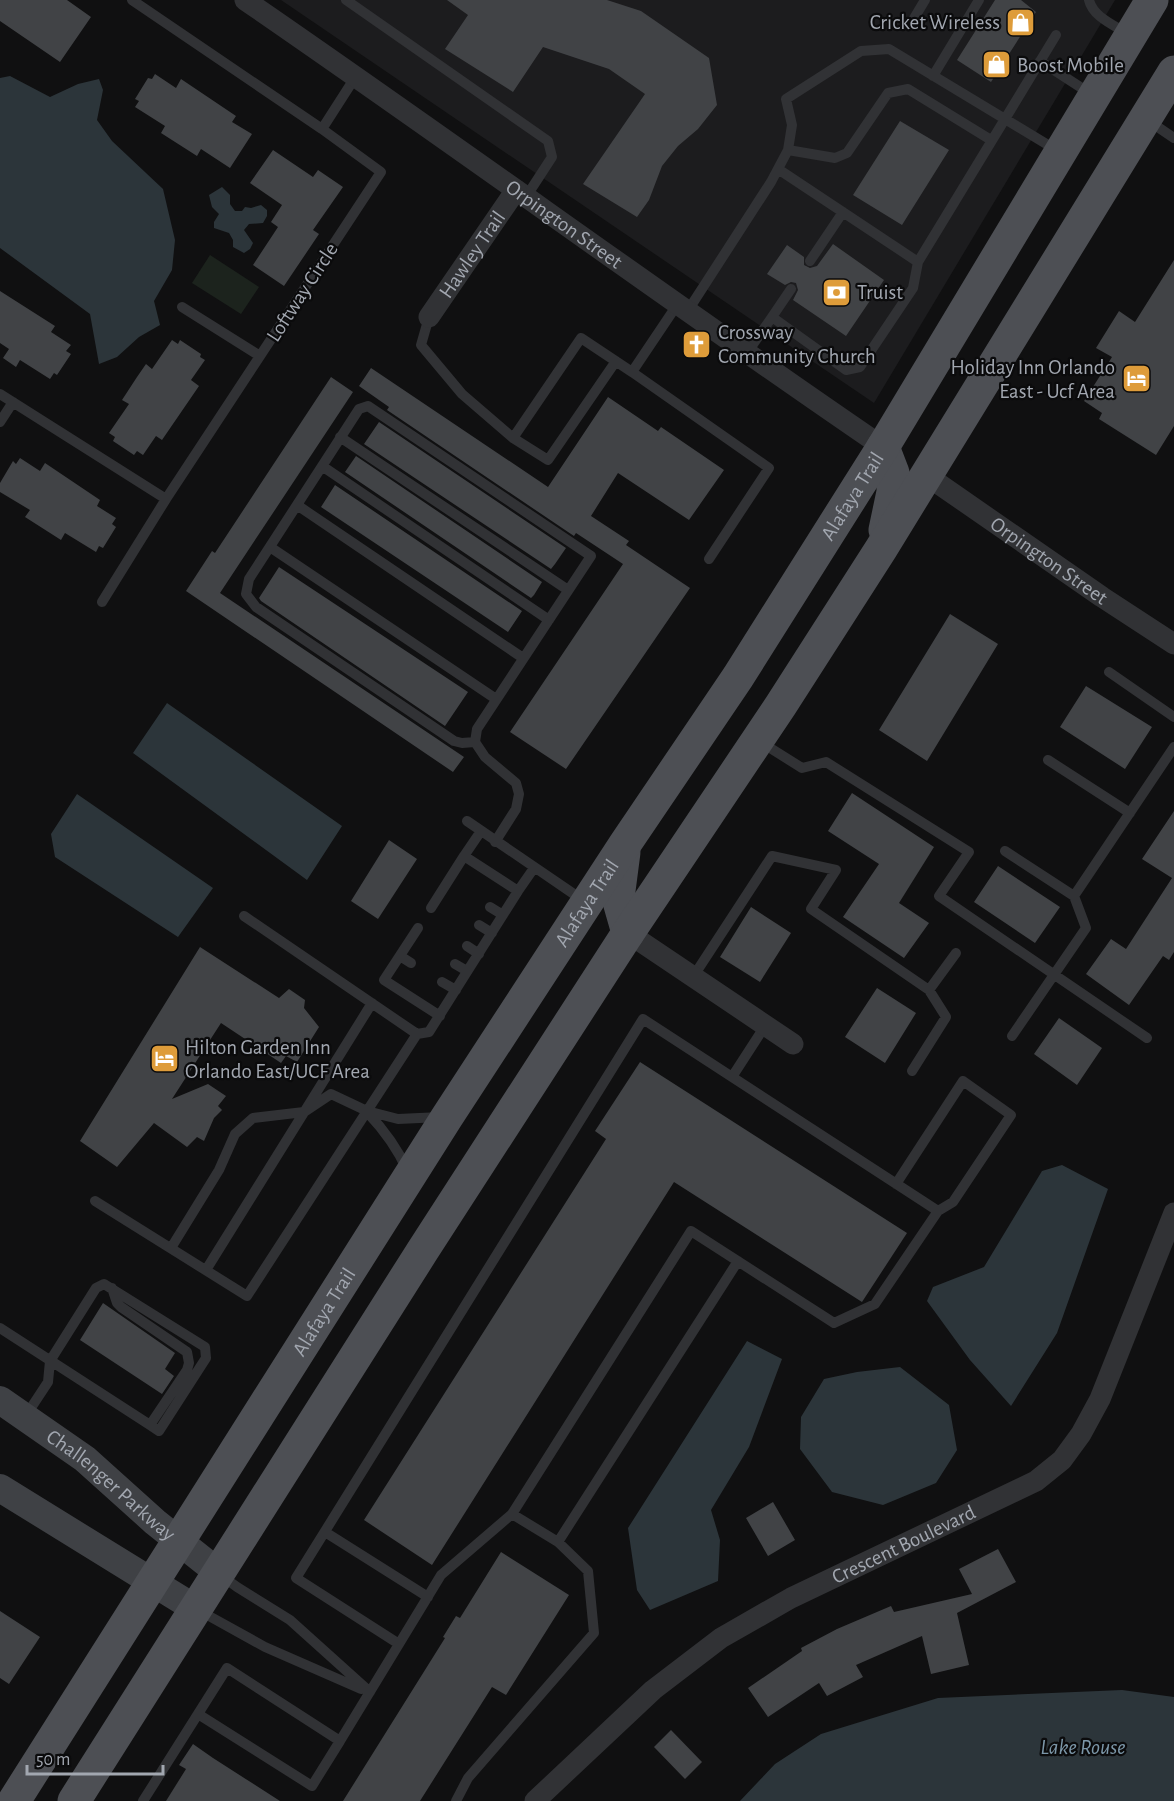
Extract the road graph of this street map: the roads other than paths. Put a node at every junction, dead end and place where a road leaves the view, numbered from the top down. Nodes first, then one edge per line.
1 (132, 0) edge
2 (245, 0) edge
3 (346, 0) edge
4 (925, 0) edge
5 (979, 0) edge
6 (1089, 0) edge
7 (1152, 0) edge
8 (910, 25) dead end
9 (1056, 35) dead end
10 (1131, 35) junction
11 (1040, 61) junction
12 (1174, 72) edge
13 (356, 76) junction
14 (933, 76) junction
15 (1094, 96) junction
16 (1004, 119) junction
17 (1145, 119) junction
18 (322, 129) junction
19 (1174, 138) edge
20 (991, 140) junction
21 (788, 150) junction
22 (1059, 152) junction
23 (778, 169) junction
24 (521, 194) junction
25 (843, 212) junction
26 (810, 261) dead end
27 (918, 262) junction
28 (791, 289) dead end
29 (182, 307) dead end
30 (682, 308) junction
31 (429, 317) joint
32 (772, 317) junction
33 (747, 353) junction
34 (260, 356) junction
35 (616, 361) junction
36 (632, 372) junction
37 (0, 394) edge
38 (13, 402) junction
39 (0, 422) edge
40 (340, 437) junction
41 (513, 438) junction
42 (883, 447) junction
43 (322, 466) junction
44 (926, 475) junction
45 (166, 499) junction
46 (297, 505) junction
47 (270, 547) junction
48 (881, 549) junction
49 (709, 559) dead end
50 (568, 590) junction
51 (102, 602) dead end
52 (549, 620) junction
53 (1174, 644) edge
54 (524, 658) junction
55 (1109, 672) dead end
56 (496, 699) junction
57 (1174, 717) edge
58 (757, 740) junction
59 (475, 742) junction
60 (1174, 747) edge
61 (1048, 760) dead end
62 (1130, 813) junction
63 (467, 821) dead end
64 (481, 831) junction
65 (495, 842) junction
66 (626, 844) junction
67 (1005, 851) dead end
68 (464, 856) junction
69 (534, 868) junction
70 (449, 881) junction
71 (460, 888) dead end
72 (518, 891) junction
73 (1074, 897) junction
74 (438, 898) junction
75 (586, 903) junction
76 (448, 904) dead end
77 (490, 907) dead end
78 (431, 908) dead end
79 (503, 915) junction
80 (244, 916) dead end
81 (479, 925) dead end
82 (418, 928) dead end
83 (492, 933) junction
84 (628, 933) junction
85 (412, 938) junction
86 (423, 945) dead end
87 (467, 946) dead end
88 (956, 953) dead end
89 (479, 954) junction
90 (400, 956) junction
91 (411, 963) dead end
92 (455, 964) dead end
93 (467, 971) junction
94 (1054, 975) junction
95 (693, 977) junction
96 (442, 982) dead end
97 (456, 990) junction
98 (929, 990) junction
99 (591, 991) junction
100 (372, 1003) junction
101 (440, 1016) junction
102 (765, 1026) junction
103 (417, 1034) junction
104 (1012, 1036) dead end
105 (1147, 1038) dead end
106 (793, 1044) dead end
107 (912, 1071) dead end
108 (732, 1077) junction
109 (367, 1111) junction
110 (304, 1112) junction
111 (447, 1117) junction
112 (409, 1175) junction
113 (896, 1184) junction
114 (95, 1201) dead end
115 (938, 1211) junction
116 (1174, 1213) edge
117 (171, 1248) junction
118 (738, 1261) junction
119 (206, 1270) junction
120 (112, 1288) junction
121 (0, 1329) edge
122 (50, 1361) junction
123 (0, 1400) edge
124 (25, 1417) junction
125 (154, 1428) junction
126 (0, 1488) edge
127 (512, 1514) junction
128 (325, 1532) junction
129 (178, 1541) junction
130 (558, 1542) junction
131 (219, 1572) junction
132 (152, 1582) junction
133 (428, 1597) junction
134 (196, 1609) junction
135 (399, 1644) junction
136 (370, 1692) junction
137 (198, 1714) junction
138 (340, 1741) junction
139 (14, 1801) edge
140 (74, 1801) edge
141 (143, 1801) edge
142 (456, 1801) edge
143 (535, 1801) edge

1 - 18 lane, Loftway Circle
2 - 13 street, Orpington Street
3 - 24 lane
4 - 8 lane
5 - 14 lane
6 - 10 lane
7 - 10 main road, Alafaya Trail
9 - 11 lane
10 - 15 main road, Alafaya Trail
11 - 15 lane
11 - 16 lane
12 - 17 main road
13 - 18 lane
13 - 24 street, Orpington Street
14 - 16 lane
14 - 21 lane
15 - 22 main road, Alafaya Trail
16 - 20 lane
16 - 22 lane
17 - 19 lane
17 - 44 main road
18 - 34 lane, Loftway Circle
20 - 21 lane
20 - 27 lane
21 - 23 lane
22 - 42 main road, Alafaya Trail
23 - 25 lane
23 - 30 lane
24 - 30 street, Orpington Street
24 - 31 street, Hawley Trail
25 - 26 lane
25 - 27 lane
27 - 32 lane
28 - 32 lane
29 - 34 lane
30 - 33 street, Orpington Street
30 - 36 lane
31 - 41 lane
32 - 33 lane
33 - 42 street, Orpington Street
34 - 45 lane, Loftway Circle
35 - 36 lane
35 - 41 lane
35 - 41 lane
36 - 49 lane
37 - 38 lane
38 - 39 lane
38 - 45 lane
40 - 43 lane
40 - 50 lane
40 - 50 lane
42 - 48 main road
42 - 66 main road, Alafaya Trail
43 - 46 lane
43 - 52 lane
44 - 48 main road
44 - 53 street, Orpington Street
45 - 51 lane, Loftway Circle
46 - 47 lane
46 - 54 lane
47 - 56 lane
47 - 59 lane
48 - 58 main road
50 - 52 lane
52 - 54 lane
54 - 56 lane
55 - 57 lane
56 - 59 lane
58 - 84 main road
58 - 94 lane
59 - 65 lane
60 - 62 lane
61 - 62 lane
62 - 73 lane
63 - 64 lane
64 - 65 lane
64 - 68 lane
65 - 69 lane
66 - 75 main road, Alafaya Trail
66 - 84 main road
67 - 73 lane
68 - 70 lane
68 - 72 lane
69 - 72 lane
69 - 75 lane
70 - 71 lane
70 - 74 lane
72 - 79 lane
73 - 94 lane
74 - 76 lane
74 - 78 lane
75 - 99 main road
75 - 111 main road, Alafaya Trail
77 - 79 lane
79 - 83 lane
80 - 100 lane
81 - 83 lane
82 - 85 lane
83 - 89 lane
84 - 95 street
84 - 99 main road
85 - 86 lane
85 - 90 lane
87 - 89 lane
88 - 98 lane
89 - 93 lane
90 - 91 lane
90 - 101 lane
92 - 93 lane
93 - 97 lane
94 - 104 lane
94 - 105 lane
95 - 98 lane
95 - 102 street
96 - 97 lane
97 - 101 lane
98 - 107 lane
99 - 131 main road
100 - 103 lane
100 - 110 lane
101 - 103 lane
102 - 106 street
102 - 108 lane
103 - 109 lane
108 - 113 lane
108 - 128 lane
109 - 110 lane
109 - 111 lane
109 - 112 lane
109 - 119 lane
110 - 117 lane
110 - 119 lane
111 - 112 main road, Alafaya Trail
112 - 129 main road, Alafaya Trail
113 - 115 lane
113 - 115 lane
114 - 117 lane
115 - 118 lane
116 - 143 street, Crescent Boulevard
117 - 119 lane
118 - 127 lane
118 - 130 lane
120 - 122 lane
120 - 125 lane
120 - 125 lane
121 - 122 lane
122 - 124 lane
122 - 125 lane
123 - 124 main road, Challenger Parkway
124 - 129 main road, Challenger Parkway
126 - 132 main road
127 - 130 lane
127 - 133 lane
128 - 133 lane
128 - 135 lane
129 - 131 main road, Challenger Parkway
129 - 132 main road, Alafaya Trail
130 - 142 lane
131 - 134 main road
131 - 136 lane
132 - 134 main road
132 - 139 main road, Alafaya Trail
133 - 135 lane
134 - 136 lane
134 - 140 main road
135 - 136 lane
136 - 138 lane
137 - 138 lane
137 - 138 lane
137 - 141 lane

